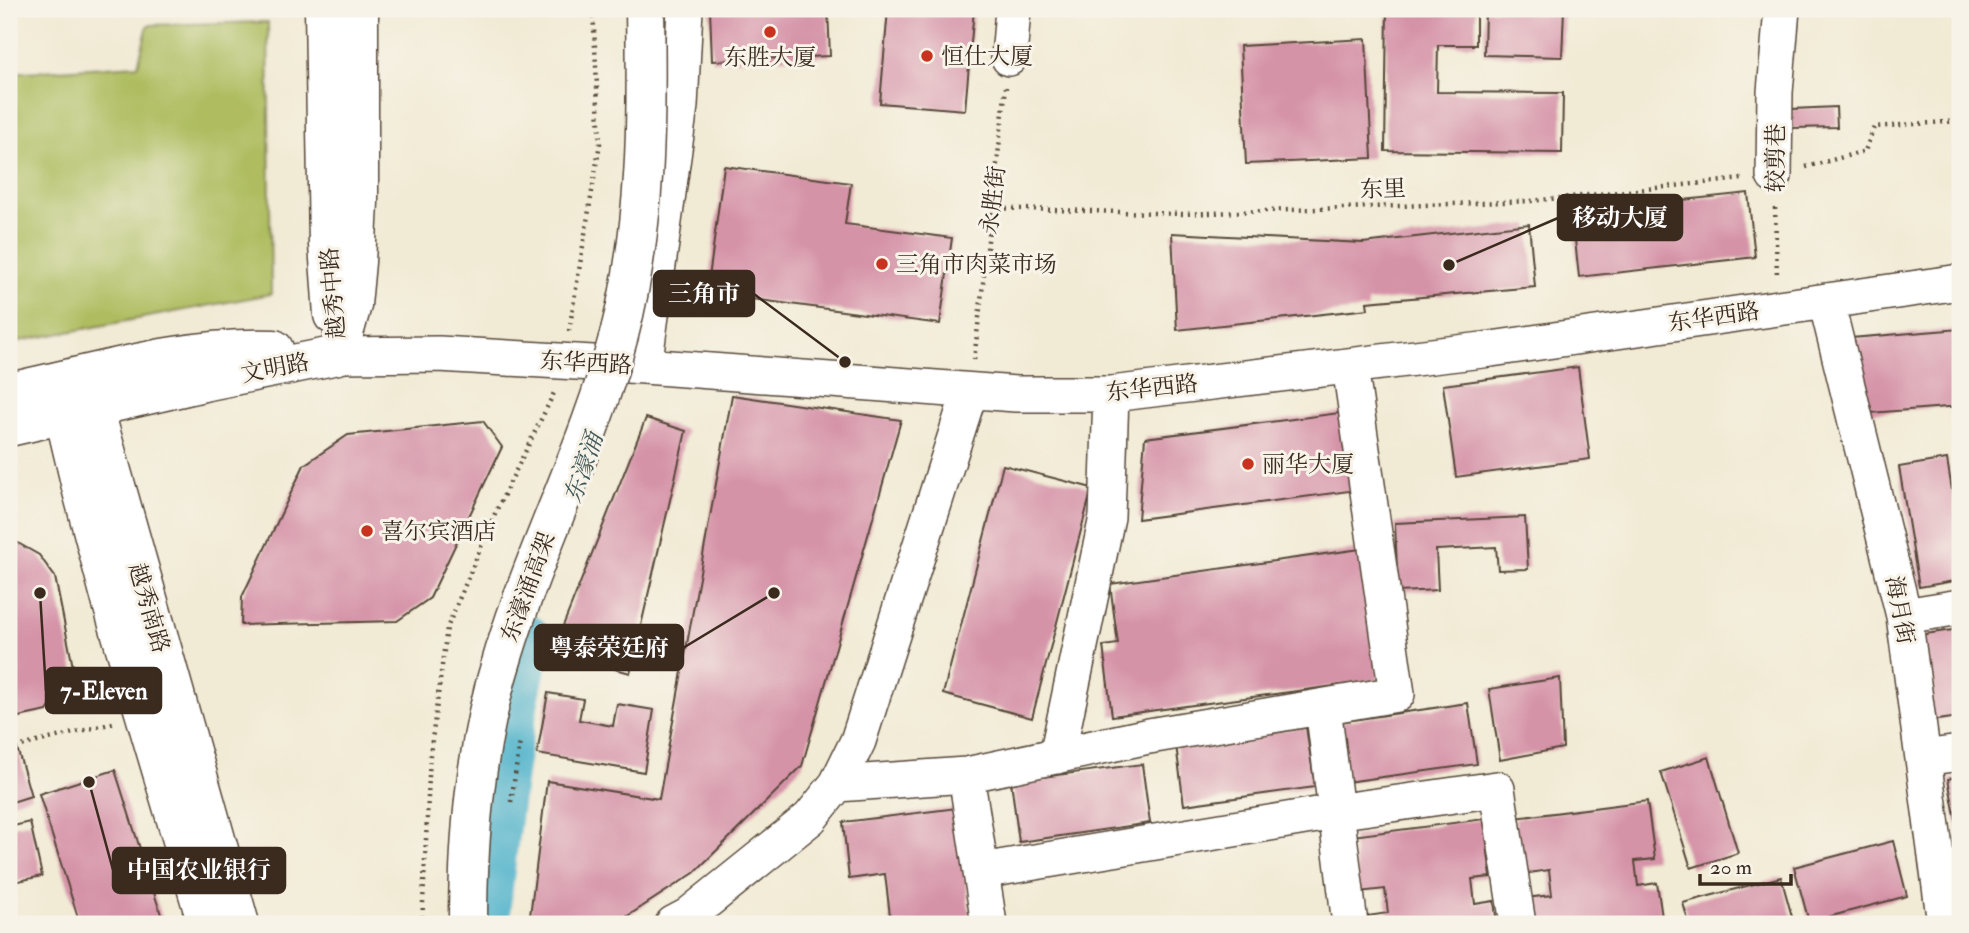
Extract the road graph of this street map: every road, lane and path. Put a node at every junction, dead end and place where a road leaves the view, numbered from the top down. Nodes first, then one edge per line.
1 (324, 9) edge
2 (359, 9) edge
3 (593, 9) edge
4 (646, 9) edge
5 (685, 9) edge
6 (1013, 9) edge
7 (1782, 9) edge
8 (1009, 58) joint
9 (1960, 121) edge
10 (1774, 176) junction
11 (992, 208) junction
12 (1960, 282) edge
13 (1826, 301) junction
14 (1778, 308) junction
15 (338, 355) junction
16 (564, 361) junction
17 (644, 366) junction
18 (1350, 366) junction
19 (970, 391) junction
20 (9, 392) edge
21 (1111, 394) junction
22 (76, 401) junction
23 (9, 427) edge
24 (1960, 607) edge
25 (1904, 616) junction
26 (1323, 707) junction
27 (146, 715) junction
28 (522, 733) dead end
29 (9, 750) edge
30 (1960, 753) edge
31 (1057, 756) junction
32 (1923, 758) junction
33 (966, 775) junction
34 (837, 784) junction
35 (1335, 812) junction
36 (509, 816) dead end
37 (981, 871) junction
38 (207, 924) edge
39 (240, 924) edge
40 (422, 924) edge
41 (470, 924) edge
42 (673, 924) edge
43 (989, 924) edge
44 (1350, 924) edge
45 (1518, 924) edge
46 (1945, 924) edge

1 - 15 main road, 越秀中路
2 - 15 main road, 越秀中路
3 - 16 path
4 - 41 main road, 东濠涌高架, bridge
5 - 17 street
6 - 8 street
7 - 10 street, 较剪巷
8 - 11 path, 永胜街
9 - 10 path, 东里
10 - 11 path, 东里
10 - 14 path, 较剪巷
11 - 19 path, 永胜街
12 - 13 street, 东华西路
13 - 14 street, 东华西路
13 - 25 street, 海月街
14 - 18 street, 东华西路
15 - 16 street, 东华西路
15 - 22 main road, 文明路
16 - 17 street, 东华西路
16 - 40 path
17 - 19 street, 东华西路
18 - 21 street, 东华西路
18 - 26 street
19 - 21 street, 东华西路
19 - 34 street
20 - 22 main road, 文明路
21 - 31 street
22 - 23 main road, 文明路
22 - 27 main road, 越秀南路
22 - 39 main road, 越秀南路
24 - 25 street
25 - 32 street, 海月街
26 - 31 street
26 - 35 street
27 - 29 path
27 - 38 main road, 越秀南路
28 - 36 path
30 - 32 street
31 - 33 street
32 - 46 street, 海月街
33 - 34 street
33 - 37 street
34 - 42 street
35 - 37 street
35 - 44 street
35 - 45 street
37 - 43 street

